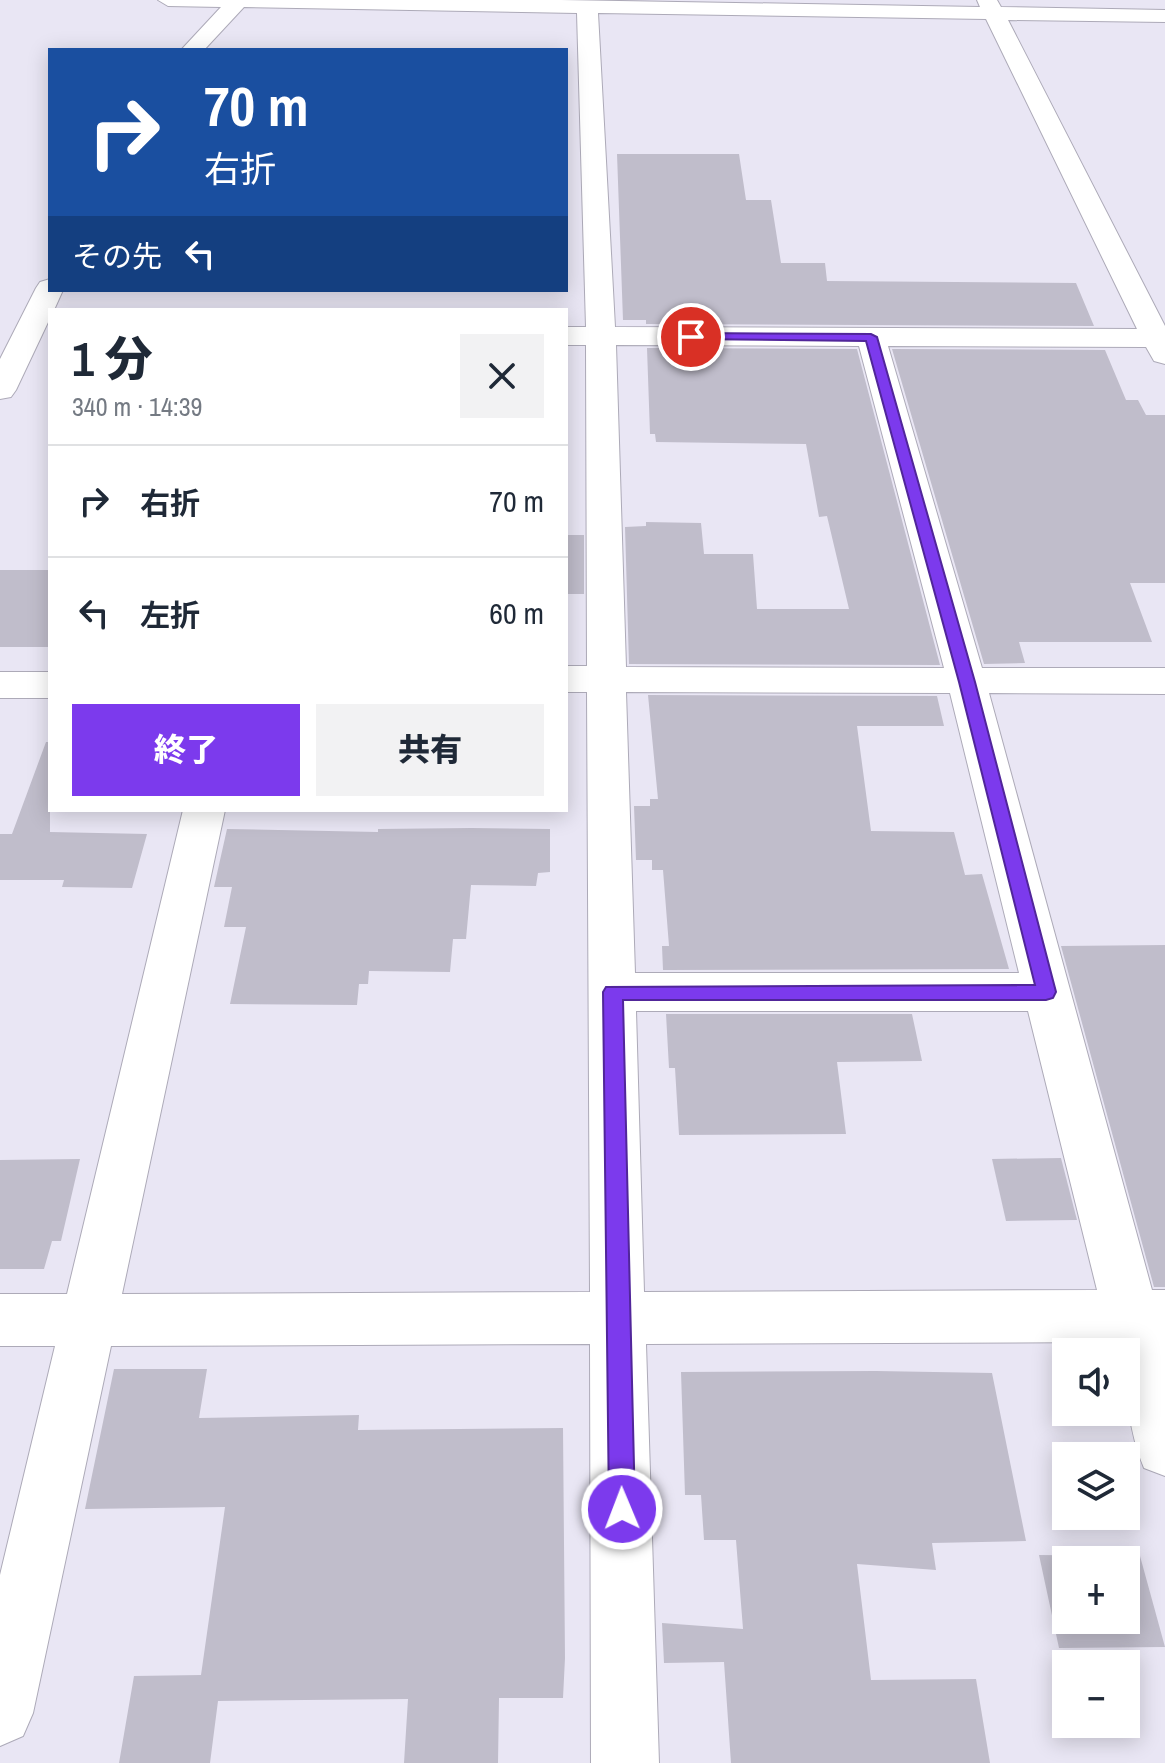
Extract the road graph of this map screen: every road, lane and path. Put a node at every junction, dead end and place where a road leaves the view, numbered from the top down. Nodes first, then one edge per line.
1 (168, 0) edge
2 (238, 1) edge
3 (587, 7) junction
4 (990, 7) edge
5 (1165, 16) edge
6 (194, 48) edge
7 (48, 292) edge
8 (26, 335) edge
9 (584, 336) edge
10 (871, 337) junction
11 (1162, 343) edge
12 (0, 390) edge
13 (607, 678) junction
14 (568, 679) edge
15 (1165, 681) edge
16 (967, 682) junction
17 (0, 685) edge
18 (48, 685) edge
19 (204, 812) edge
20 (613, 992) junction
21 (1046, 992) junction
22 (1147, 1316) edge
23 (620, 1318) junction
24 (0, 1320) edge
25 (87, 1320) junction
26 (1165, 1447) edge
27 (0, 1713) edge
28 (625, 1763) edge

1 - 2 street
2 - 3 street
2 - 6 street
3 - 4 street
3 - 9 street
4 - 5 street
4 - 11 street
7 - 8 street
8 - 12 street
9 - 10 street
9 - 13 street
10 - 11 street
10 - 16 street
13 - 14 street
13 - 16 street
13 - 20 street
15 - 16 street
16 - 21 street
17 - 18 street
19 - 25 street
20 - 21 street
20 - 23 street
21 - 22 street
22 - 23 street
22 - 26 street
23 - 25 street
23 - 28 street
24 - 25 street
25 - 27 street

